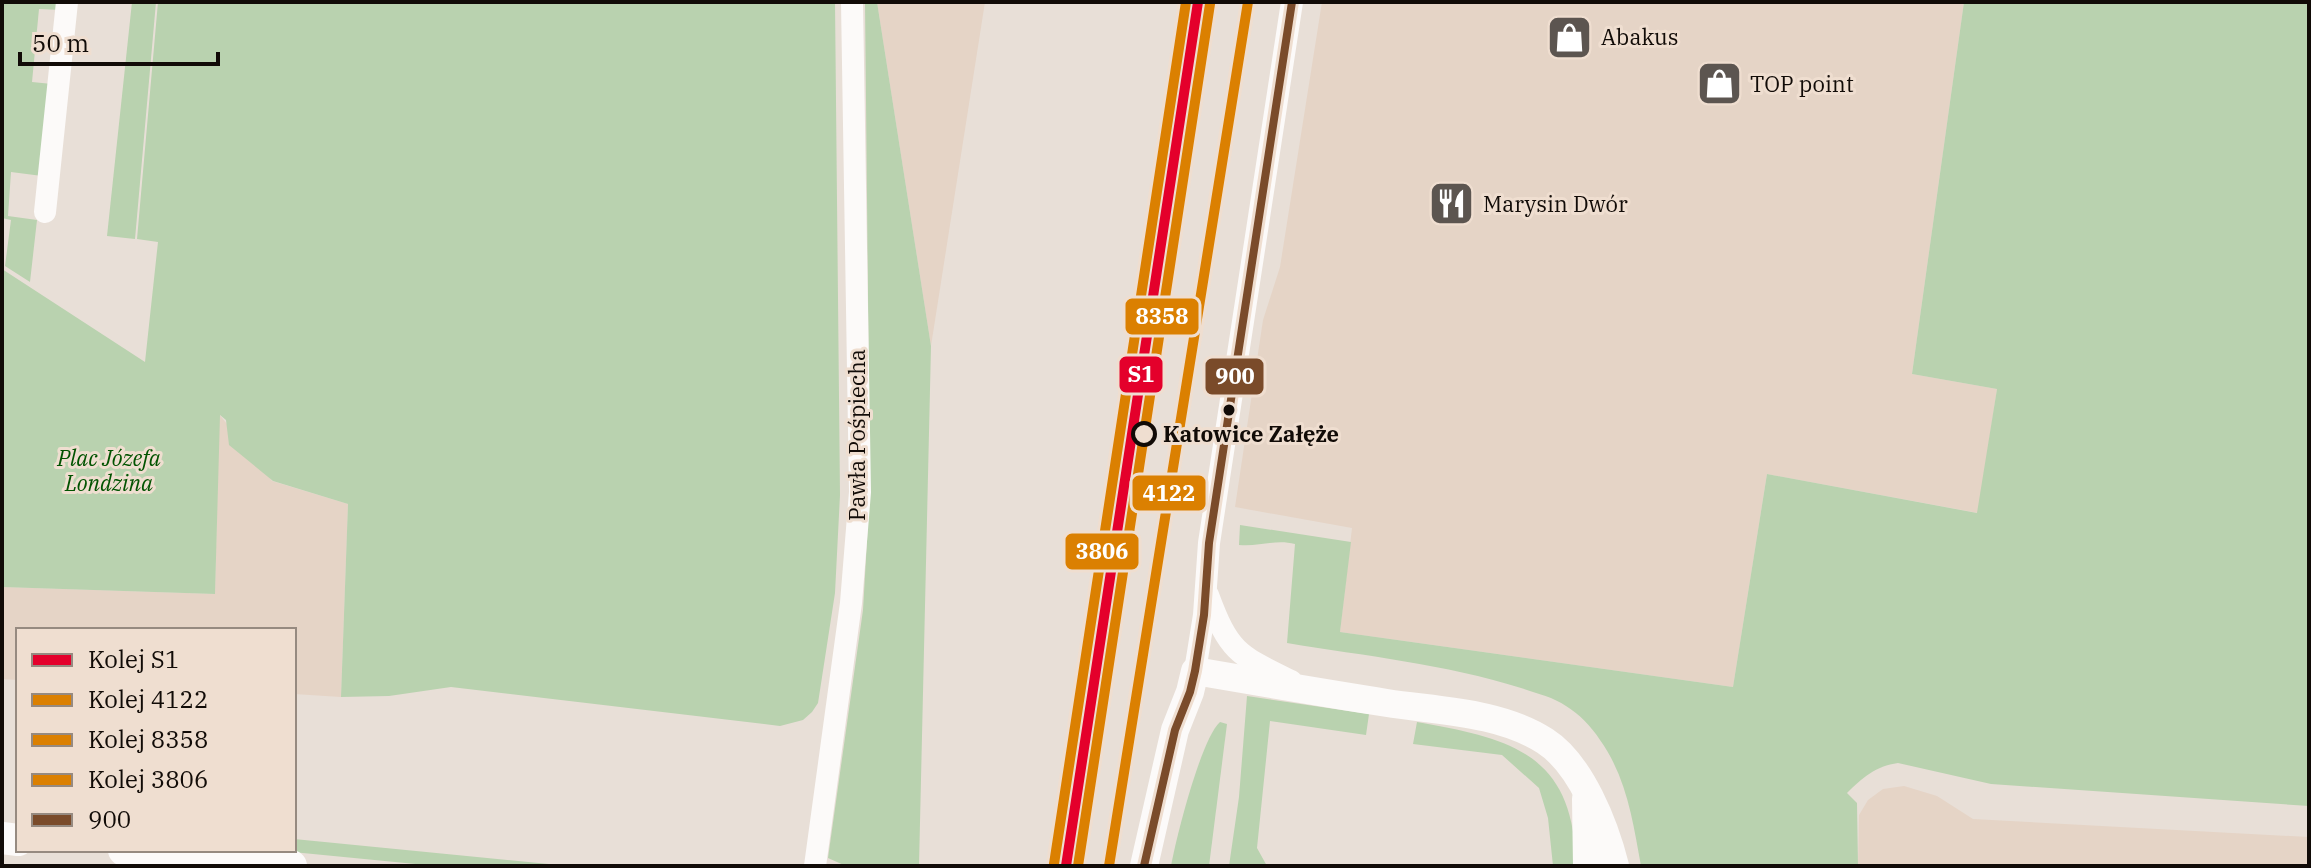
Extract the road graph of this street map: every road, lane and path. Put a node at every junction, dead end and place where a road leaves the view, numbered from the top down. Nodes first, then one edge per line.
1 (67, 2) edge
2 (852, 2) edge
3 (1292, 2) edge
4 (45, 212) dead end
5 (1207, 592) junction
6 (1195, 671) junction
7 (1306, 689) junction
8 (1586, 794) junction
9 (145, 852) edge
10 (291, 866) edge
11 (815, 866) edge
12 (1144, 866) edge
13 (1587, 866) edge
14 (1615, 866) edge

1 - 4 street
2 - 11 street, Pawła Pośpiecha
3 - 5 street
5 - 6 street
5 - 7 street
6 - 7 street
6 - 12 street
7 - 8 street
8 - 13 street
8 - 14 street
9 - 10 main road

